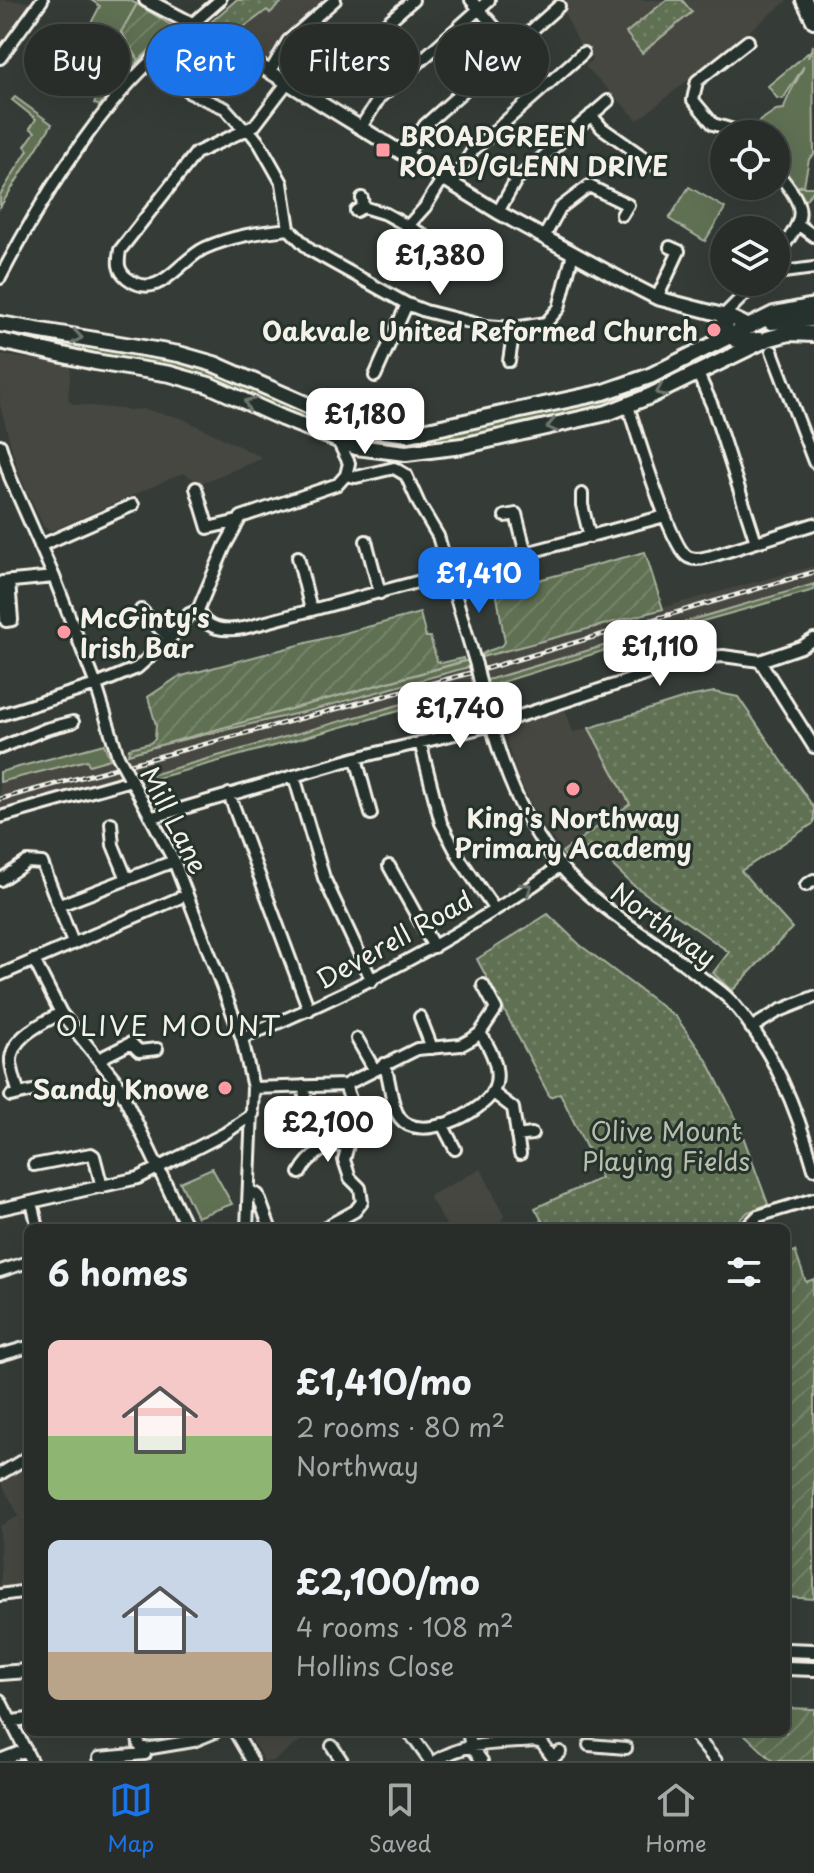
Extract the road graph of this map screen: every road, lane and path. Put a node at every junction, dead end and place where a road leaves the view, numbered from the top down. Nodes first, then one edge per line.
1 (42, 0) edge
2 (220, 0) edge
3 (335, 0) edge
4 (413, 0) edge
5 (471, 0) edge
6 (489, 0) edge
7 (804, 0) edge
8 (155, 2) edge
9 (559, 6) dead end
10 (479, 9) junction
11 (814, 20) edge
12 (192, 24) joint
13 (492, 24) edge
14 (538, 24) edge
15 (748, 41) dead end
16 (583, 53) dead end
17 (0, 58) edge
18 (146, 67) edge
19 (264, 68) edge
20 (270, 72) junction
21 (280, 78) edge
22 (280, 92) edge
23 (201, 96) edge
24 (311, 96) edge
25 (457, 96) edge
26 (317, 99) junction
27 (608, 101) dead end
28 (591, 115) junction
29 (710, 120) edge
30 (361, 127) junction
31 (248, 129) junction
32 (406, 155) junction
33 (656, 166) dead end
34 (448, 181) junction
35 (790, 189) edge
36 (360, 205) dead end
37 (498, 212) junction
38 (622, 215) dead end
39 (799, 225) junction
40 (407, 227) junction
41 (289, 229) junction
42 (422, 234) dead end
43 (814, 236) edge
44 (544, 237) junction
45 (790, 238) edge
46 (670, 247) dead end
47 (573, 253) junction
48 (814, 268) edge
49 (790, 271) edge
50 (0, 278) edge
51 (743, 296) edge
52 (657, 298) junction
53 (407, 304) junction
54 (814, 306) edge
55 (722, 317) junction
56 (814, 319) edge
57 (0, 324) edge
58 (754, 325) junction
59 (514, 328) junction
60 (810, 335) edge
61 (731, 337) junction
62 (0, 341) edge
63 (772, 350) junction
64 (788, 354) dead end
65 (509, 361) dead end
66 (698, 374) junction
67 (375, 376) dead end
68 (628, 406) junction
69 (338, 441) junction
70 (0, 445) edge
71 (814, 462) edge
72 (346, 475) junction
73 (196, 488) dead end
74 (582, 494) dead end
75 (133, 505) dead end
76 (505, 516) dead end
77 (665, 516) junction
78 (238, 521) junction
79 (814, 524) edge
80 (590, 537) junction
81 (366, 541) dead end
82 (756, 542) junction
83 (40, 546) junction
84 (526, 554) junction
85 (298, 557) dead end
86 (450, 574) junction
87 (54, 577) junction
88 (4, 581) edge
89 (380, 593) junction
90 (141, 610) dead end
91 (198, 610) junction
92 (311, 610) junction
93 (170, 639) junction
94 (814, 639) edge
95 (760, 661) junction
96 (96, 685) junction
97 (0, 715) edge
98 (492, 725) junction
99 (68, 726) dead end
100 (420, 742) junction
101 (814, 747) edge
102 (0, 748) edge
103 (356, 758) junction
104 (294, 776) junction
105 (130, 778) junction
106 (229, 794) junction
107 (371, 814) dead end
108 (0, 817) edge
109 (153, 817) junction
110 (111, 823) dead end
111 (174, 861) junction
112 (560, 865) junction
113 (389, 866) dead end
114 (127, 879) junction
115 (0, 880) edge
116 (179, 898) dead end
117 (60, 905) junction
118 (495, 910) junction
119 (73, 943) junction
120 (434, 947) junction
121 (34, 960) junction
122 (0, 975) edge
123 (372, 981) junction
124 (484, 991) dead end
125 (814, 997) edge
126 (309, 1010) junction
127 (61, 1013) junction
128 (420, 1017) dead end
129 (751, 1028) junction
130 (480, 1033) junction
131 (242, 1038) junction
132 (357, 1039) dead end
133 (432, 1048) junction
134 (157, 1049) dead end
135 (13, 1052) junction
136 (0, 1055) edge
137 (99, 1059) junction
138 (379, 1067) junction
139 (345, 1085) junction
140 (304, 1086) junction
141 (253, 1088) junction
142 (32, 1091) dead end
143 (492, 1092) junction
144 (308, 1112) dead end
145 (253, 1114) junction
146 (442, 1124) junction
147 (532, 1134) dead end
148 (517, 1136) junction
149 (346, 1146) junction
150 (455, 1149) dead end
151 (520, 1154) dead end
152 (34, 1165) dead end
153 (298, 1167) dead end
154 (814, 1169) edge
155 (158, 1170) junction
156 (102, 1187) junction
157 (250, 1191) junction
158 (814, 1199) edge
159 (32, 1202) junction
160 (0, 1209) edge
161 (37, 1224) edge
162 (185, 1224) edge
163 (247, 1224) edge
164 (269, 1224) edge
165 (331, 1224) edge
166 (750, 1224) edge
167 (24, 1263) edge
168 (0, 1271) edge
169 (24, 1348) edge
170 (0, 1355) edge
171 (24, 1459) edge
172 (0, 1474) edge
173 (24, 1592) edge
174 (0, 1595) edge
175 (790, 1650) edge
176 (814, 1651) edge
177 (790, 1668) edge
178 (814, 1669) edge
179 (24, 1671) edge
180 (0, 1673) edge
181 (0, 1700) edge
182 (24, 1720) edge
183 (13, 1721) junction
184 (205, 1736) edge
185 (237, 1736) edge
186 (412, 1736) edge
187 (469, 1736) edge
188 (612, 1736) edge
189 (695, 1736) edge
190 (508, 1738) edge
191 (589, 1745) dead end
192 (332, 1746) dead end
193 (471, 1746) junction
194 (612, 1747) junction
195 (626, 1748) dead end
196 (26, 1750) junction
197 (144, 1752) edge
198 (560, 1752) dead end
199 (99, 1758) dead end
200 (0, 1760) edge
201 (31, 1761) edge
202 (252, 1761) edge
203 (342, 1761) edge
204 (433, 1761) edge
205 (482, 1761) edge
206 (716, 1761) edge

1 - 17 street
2 - 12 street
3 - 20 street
4 - 26 street
5 - 10 street
6 - 10 street
7 - 11 highway
8 - 12 main road
9 - 14 street
10 - 13 street
10 - 30 street
15 - 29 street
16 - 34 street
18 - 50 street
19 - 20 main road
20 - 21 main road
22 - 31 street
23 - 31 street
24 - 26 main road
25 - 32 street
26 - 30 main road
27 - 28 street
28 - 33 street
28 - 37 street
30 - 32 main road
31 - 41 street
31 - 41 street
32 - 34 main road
34 - 37 main road
34 - 40 street
35 - 39 street
36 - 40 street
37 - 44 main road
38 - 44 street
39 - 43 street
39 - 45 street
40 - 42 street
41 - 53 street
44 - 47 main road
46 - 52 street
47 - 52 main road
47 - 59 street
48 - 49 street
51 - 55 street
52 - 55 main road
53 - 59 street
53 - 67 street
54 - 58 highway
55 - 58 main road
55 - 61 main road
56 - 58 highway
57 -> 61 highway
58 - 61 highway
59 - 65 street
60 - 63 highway
61 - 63 main road
69 -> 62 highway
63 - 64 street
63 - 66 highway
63 - 71 street
66 -> 68 highway
66 - 82 street
68 -> 69 highway
68 - 77 street
69 - 72 street
70 - 83 street, Mill Lane
72 - 78 street
72 - 86 street, Northway
73 - 78 street
74 - 80 street
75 - 83 street
76 - 84 street
77 - 80 street
77 - 82 street
78 - 91 street
79 - 82 street
80 - 84 street
81 - 89 street
83 - 87 street, Mill Lane
84 - 86 street
85 - 92 street
86 - 89 street
86 - 98 street, Northway, bridge
87 - 88 street
87 - 96 street, Mill Lane
89 - 92 street
90 - 93 street
91 - 92 street
91 - 93 street
93 - 96 street
94 - 95 street
95 - 98 street
95 - 101 street
96 - 97 street
96 - 105 street, Mill Lane, bridge
98 - 100 street
98 - 112 street, Northway
99 - 102 street
100 - 103 street
100 - 118 street
103 - 104 street
103 - 107 street
104 - 106 street
104 - 123 street
105 - 108 street
105 - 109 street, Mill Lane
106 - 109 street
106 - 126 street
109 - 111 street, Mill Lane
110 - 114 street
111 - 114 street
111 - 131 street, Mill Lane
118 -> 112 street, Deverell Road
112 - 129 street, Northway
113 - 120 street
114 - 117 street
115 - 117 street
116 - 119 street
117 - 119 street
118 - 120 street, Deverell Road
119 - 121 street
120 - 123 street, Deverell Road
121 - 122 street
121 - 127 street
123 - 126 street, Deverell Road
124 - 130 street
125 - 129 street
126 - 131 street, Deverell Road
127 - 135 street
127 - 137 street
128 - 133 street
129 - 154 street, Northway
130 - 133 street
130 - 143 street
131 - 141 street, Mill Lane
132 - 138 street
133 - 138 street
134 - 137 street
135 - 136 street
135 - 142 street
137 - 155 street
138 - 139 street
138 - 146 street
139 - 140 street
139 - 149 street
140 - 141 street
140 - 144 street
141 - 145 street, Mill Lane
143 - 146 street
143 - 148 street
145 - 155 street
145 - 157 street, Mill Lane
146 - 150 street
147 - 148 street
148 - 151 street
149 - 153 street
149 - 165 street
152 - 156 street
155 - 156 street
155 - 162 street
156 - 159 street
157 - 163 street, Mill Lane
157 - 164 street
158 - 166 street
159 - 160 street
159 - 161 street
167 - 168 street
169 - 170 street
171 - 172 street
173 - 174 street
175 - 176 main road
177 - 178 main road
179 - 180 main road
181 - 183 street
182 - 183 street
183 - 196 street
184 - 197 street
185 - 202 street
186 - 204 street
187 - 193 street
188 - 194 street
189 - 206 street
190 - 193 street
190 - 198 street
191 - 194 street
192 - 203 street
193 - 204 street
193 - 205 street
194 - 195 street
196 - 200 street
196 - 201 street
197 - 199 street

